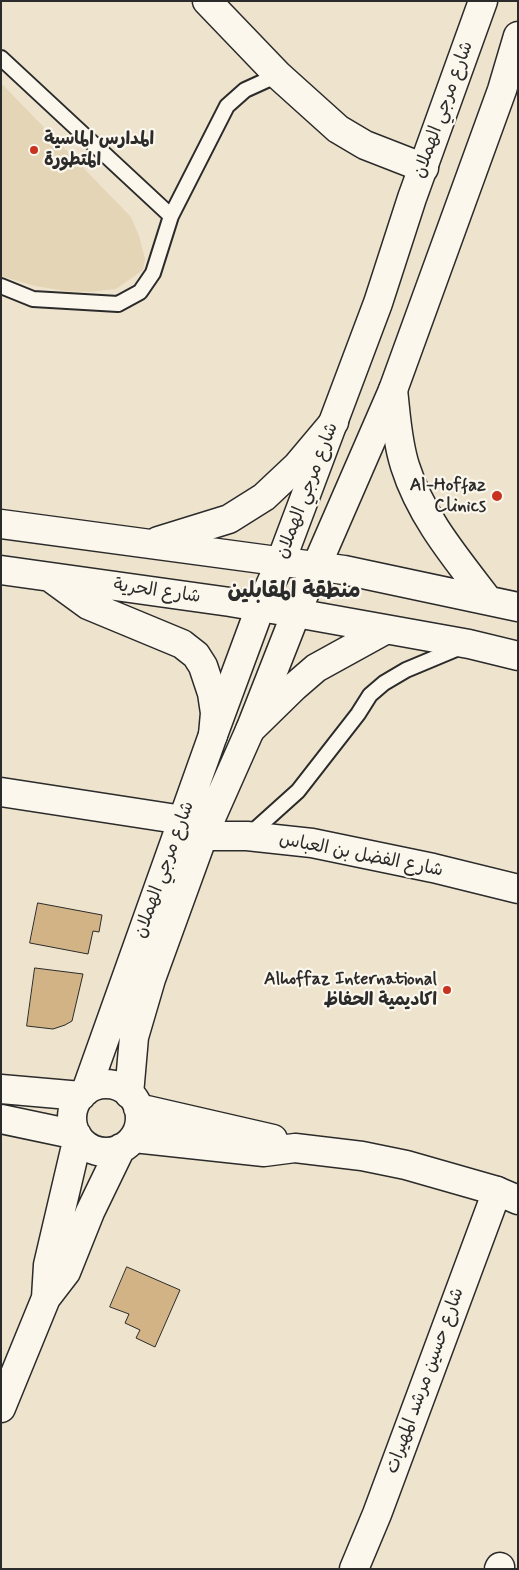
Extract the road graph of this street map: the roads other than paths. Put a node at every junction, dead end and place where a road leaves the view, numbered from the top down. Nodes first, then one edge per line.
1 (207, 1) edge
2 (483, 1) edge
3 (518, 36) edge
4 (1, 58) edge
5 (278, 75) junction
6 (510, 90) edge
7 (424, 168) junction
8 (171, 216) junction
9 (1, 286) edge
10 (393, 390) junction
11 (334, 422) junction
12 (1, 524) edge
13 (149, 543) junction
14 (281, 561) junction
15 (317, 567) junction
16 (1, 570) edge
17 (50, 577) junction
18 (488, 600) junction
19 (518, 607) edge
20 (260, 608) junction
21 (296, 613) junction
22 (385, 630) junction
23 (469, 644) junction
24 (518, 656) edge
25 (250, 730) junction
26 (213, 735) junction
27 (1, 792) edge
28 (193, 828) junction
29 (247, 836) junction
30 (518, 889) edge
31 (1, 1089) edge
32 (84, 1093) junction
33 (134, 1101) junction
34 (1, 1119) edge
35 (78, 1136) junction
36 (127, 1143) junction
37 (295, 1148) junction
38 (507, 1196) edge
39 (46, 1298) junction
40 (1, 1408) edge
41 (354, 1569) edge

1 - 5 main road
2 - 7 main road, شارع مرجي الهملان
3 - 6 main road, شارع مرجي الهملان
4 - 8 lane
5 - 7 main road
5 - 8 lane
6 - 10 main road, شارع مرجي الهملان
7 - 11 main road, شارع مرجي الهملان
8 - 9 lane
10 - 15 main road, شارع مرجي الهملان
10 - 18 main road
11 - 13 main road
11 - 14 main road, شارع مرجي الهملان
12 - 13 main road
13 - 14 main road
14 - 15 main road
14 - 20 main road, شارع مرجي الهملان
15 - 18 main road
15 - 21 main road, شارع مرجي الهملان
16 - 17 main road, شارع الحرية
17 - 20 main road, شارع الحرية
17 - 26 main road
18 - 19 main road
20 - 21 main road, شارع الحرية
20 - 26 main road, شارع مرجي الهملان
21 - 22 main road, شارع الحرية
21 - 25 main road, شارع مرجي الهملان
22 - 23 main road, شارع الحرية
22 - 25 main road
23 - 24 main road, شارع الحرية
23 - 29 lane
25 - 28 main road, شارع مرجي الهملان
26 - 28 main road, شارع مرجي الهملان
27 - 28 main road, شارع الفضل بن العباس
28 - 29 main road, شارع الفضل بن العباس
28 - 32 main road, شارع مرجي الهملان
28 - 33 main road, شارع مرجي الهملان
29 - 30 main road, شارع الفضل بن العباس
31 - 32 main road
32 - 33 main road
32 - 35 main road
33 - 36 main road
33 - 37 main road
34 - 35 main road
35 - 36 main road
35 - 39 main road
36 - 37 main road
36 - 39 main road
37 - 38 main road
38 - 41 main road, شارع حسين مرشد المهيرات
39 - 40 main road

